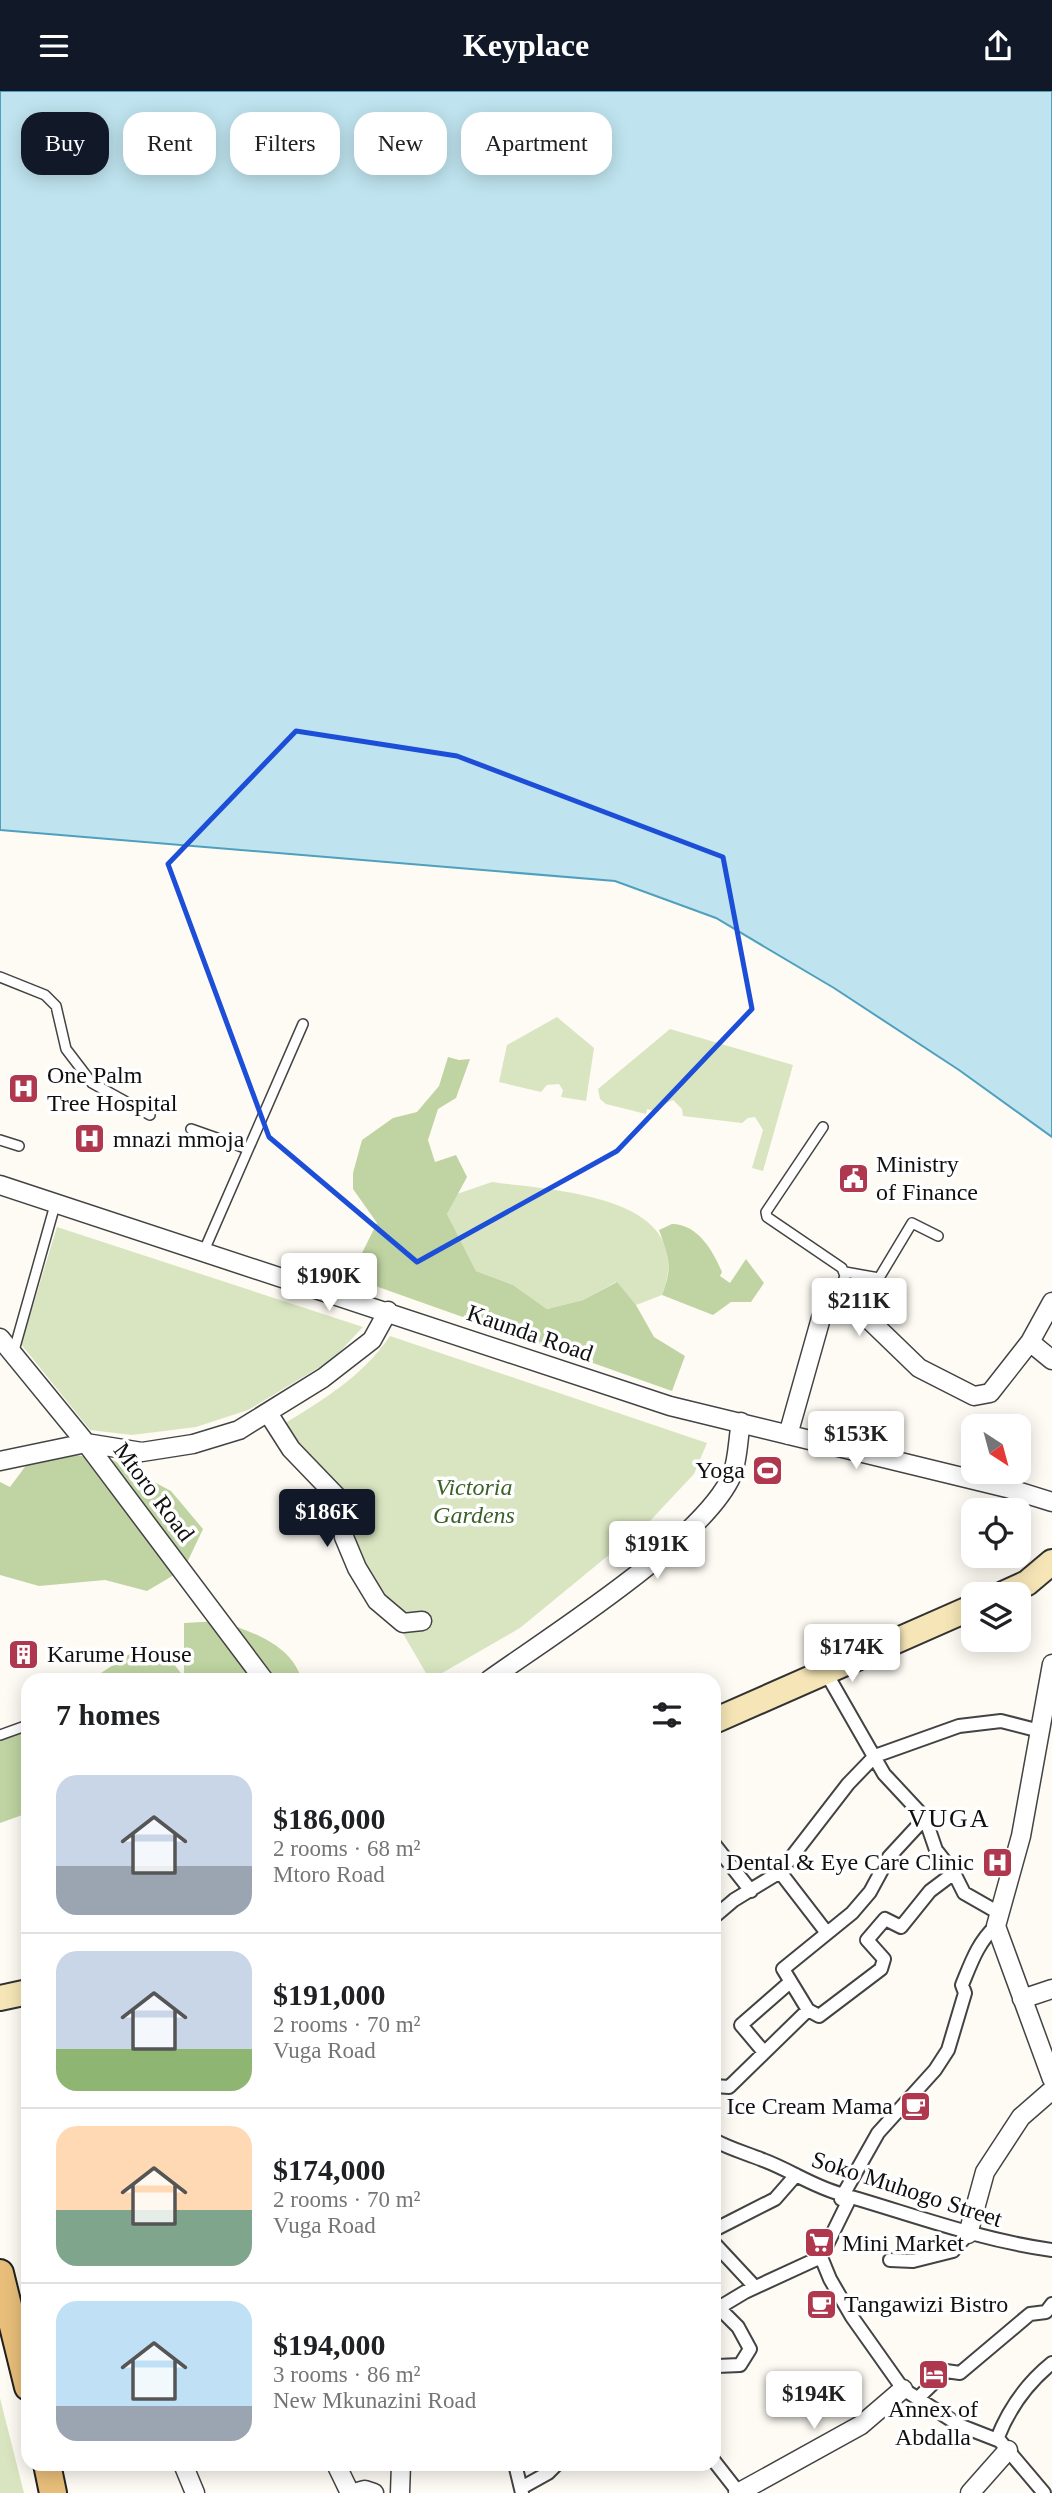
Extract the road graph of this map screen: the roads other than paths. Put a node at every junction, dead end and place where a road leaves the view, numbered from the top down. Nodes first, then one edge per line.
1 (0, 977) edge
2 (303, 1024) dead end
3 (150, 1115) dead end
4 (823, 1127) dead end
5 (191, 1129) dead end
6 (0, 1140) edge
7 (19, 1146) dead end
8 (248, 1149) junction
9 (0, 1185) edge
10 (55, 1205) junction
11 (937, 1235) dead end
12 (203, 1253) junction
13 (845, 1272) junction
14 (879, 1277) junction
15 (835, 1302) junction
16 (1052, 1302) edge
17 (388, 1311) junction
18 (868, 1318) junction
19 (0, 1338) edge
20 (1030, 1342) junction
21 (13, 1354) junction
22 (1052, 1360) edge
23 (268, 1413) junction
24 (741, 1422) junction
25 (788, 1435) junction
26 (86, 1443) junction
27 (0, 1461) edge
28 (1052, 1502) edge
29 (1052, 1562) edge
30 (1028, 1582) edge
31 (961, 1612) edge
32 (422, 1621) dead end
33 (1052, 1664) edge
34 (825, 1671) junction
35 (259, 1673) edge
36 (499, 1673) edge
37 (721, 1718) edge
38 (21, 1728) edge
39 (1046, 1733) edge
40 (0, 1735) edge
41 (876, 1756) junction
42 (925, 1818) junction
43 (721, 1853) edge
44 (780, 1872) junction
45 (954, 1873) junction
46 (751, 1891) junction
47 (721, 1912) edge
48 (997, 1920) junction
49 (827, 1933) junction
50 (789, 1983) junction
51 (1052, 1989) edge
52 (21, 1994) edge
53 (0, 1998) edge
54 (1022, 1999) junction
55 (808, 2010) junction
56 (763, 2051) junction
57 (1052, 2079) edge
58 (721, 2086) edge
59 (1052, 2090) edge
60 (721, 2143) edge
61 (796, 2175) junction
62 (843, 2195) junction
63 (721, 2226) edge
64 (968, 2234) junction
65 (1052, 2250) edge
66 (721, 2251) edge
67 (821, 2257) junction
68 (890, 2260) dead end
69 (0, 2273) edge
70 (755, 2287) junction
71 (721, 2304) edge
72 (1052, 2304) edge
73 (721, 2311) edge
74 (21, 2358) edge
75 (1052, 2363) edge
76 (721, 2366) edge
77 (911, 2393) junction
78 (1002, 2444) junction
79 (721, 2470) edge
80 (48, 2471) edge
81 (186, 2471) edge
82 (340, 2471) edge
83 (401, 2471) edge
84 (517, 2471) edge
85 (550, 2471) edge
86 (521, 2491) edge
87 (53, 2493) edge
88 (195, 2493) edge
89 (352, 2493) edge
90 (374, 2493) edge
91 (400, 2493) edge
92 (739, 2493) edge
93 (970, 2493) edge
94 (1044, 2493) edge

1 - 3 lane
2 - 8 lane
4 - 13 lane
5 - 8 lane
6 - 7 lane
8 - 12 lane
9 - 10 street, Kaunda Road
10 - 12 street, Kaunda Road
10 - 21 lane
11 - 14 lane
12 - 17 street, Kaunda Road
13 - 14 lane
13 - 15 lane
14 - 18 lane
15 - 18 street
15 - 25 street
16 - 20 street
17 - 23 street
17 - 24 street, Kaunda Road
18 - 20 street
19 - 21 street, Mtoro Road
20 - 22 street
21 - 26 street, Mtoro Road
23 - 26 street
23 - 32 street
24 - 25 street, Kaunda Road
24 - 36 street
25 - 28 street, Kaunda Road
26 - 27 street
26 - 35 street, Mtoro Road
29 - 30 main road
31 - 34 main road
33 - 39 street
34 - 37 main road
34 - 41 street
38 - 40 lane
39 - 41 street
39 - 48 street
41 - 42 street
41 - 44 street
42 - 45 street
42 - 49 street
43 - 46 street
44 - 46 street
44 - 49 street
45 - 48 street
45 - 55 street
46 - 47 street
48 - 54 street
48 - 62 street
49 - 50 street
50 - 55 street
50 - 56 street
51 - 54 street
52 - 53 main road
54 - 57 street
55 - 56 street
56 - 58 street
59 - 64 street
60 - 61 street, Soko Muhogo Street
61 - 62 street, Soko Muhogo Street
61 - 63 street
62 - 64 street, Soko Muhogo Street
62 - 67 street
64 - 65 street, Soko Muhogo Street
64 - 68 street
66 - 70 street
67 - 70 street
67 - 77 street
69 - 74 main road
70 - 71 street
72 - 77 street
73 - 76 street
75 - 78 street
77 - 78 street
77 - 92 street
78 - 93 street
78 - 94 street
79 - 92 street
80 - 87 main road
81 - 88 street
82 - 89 street
83 - 91 street
84 - 86 street
85 - 86 street
89 - 90 street

